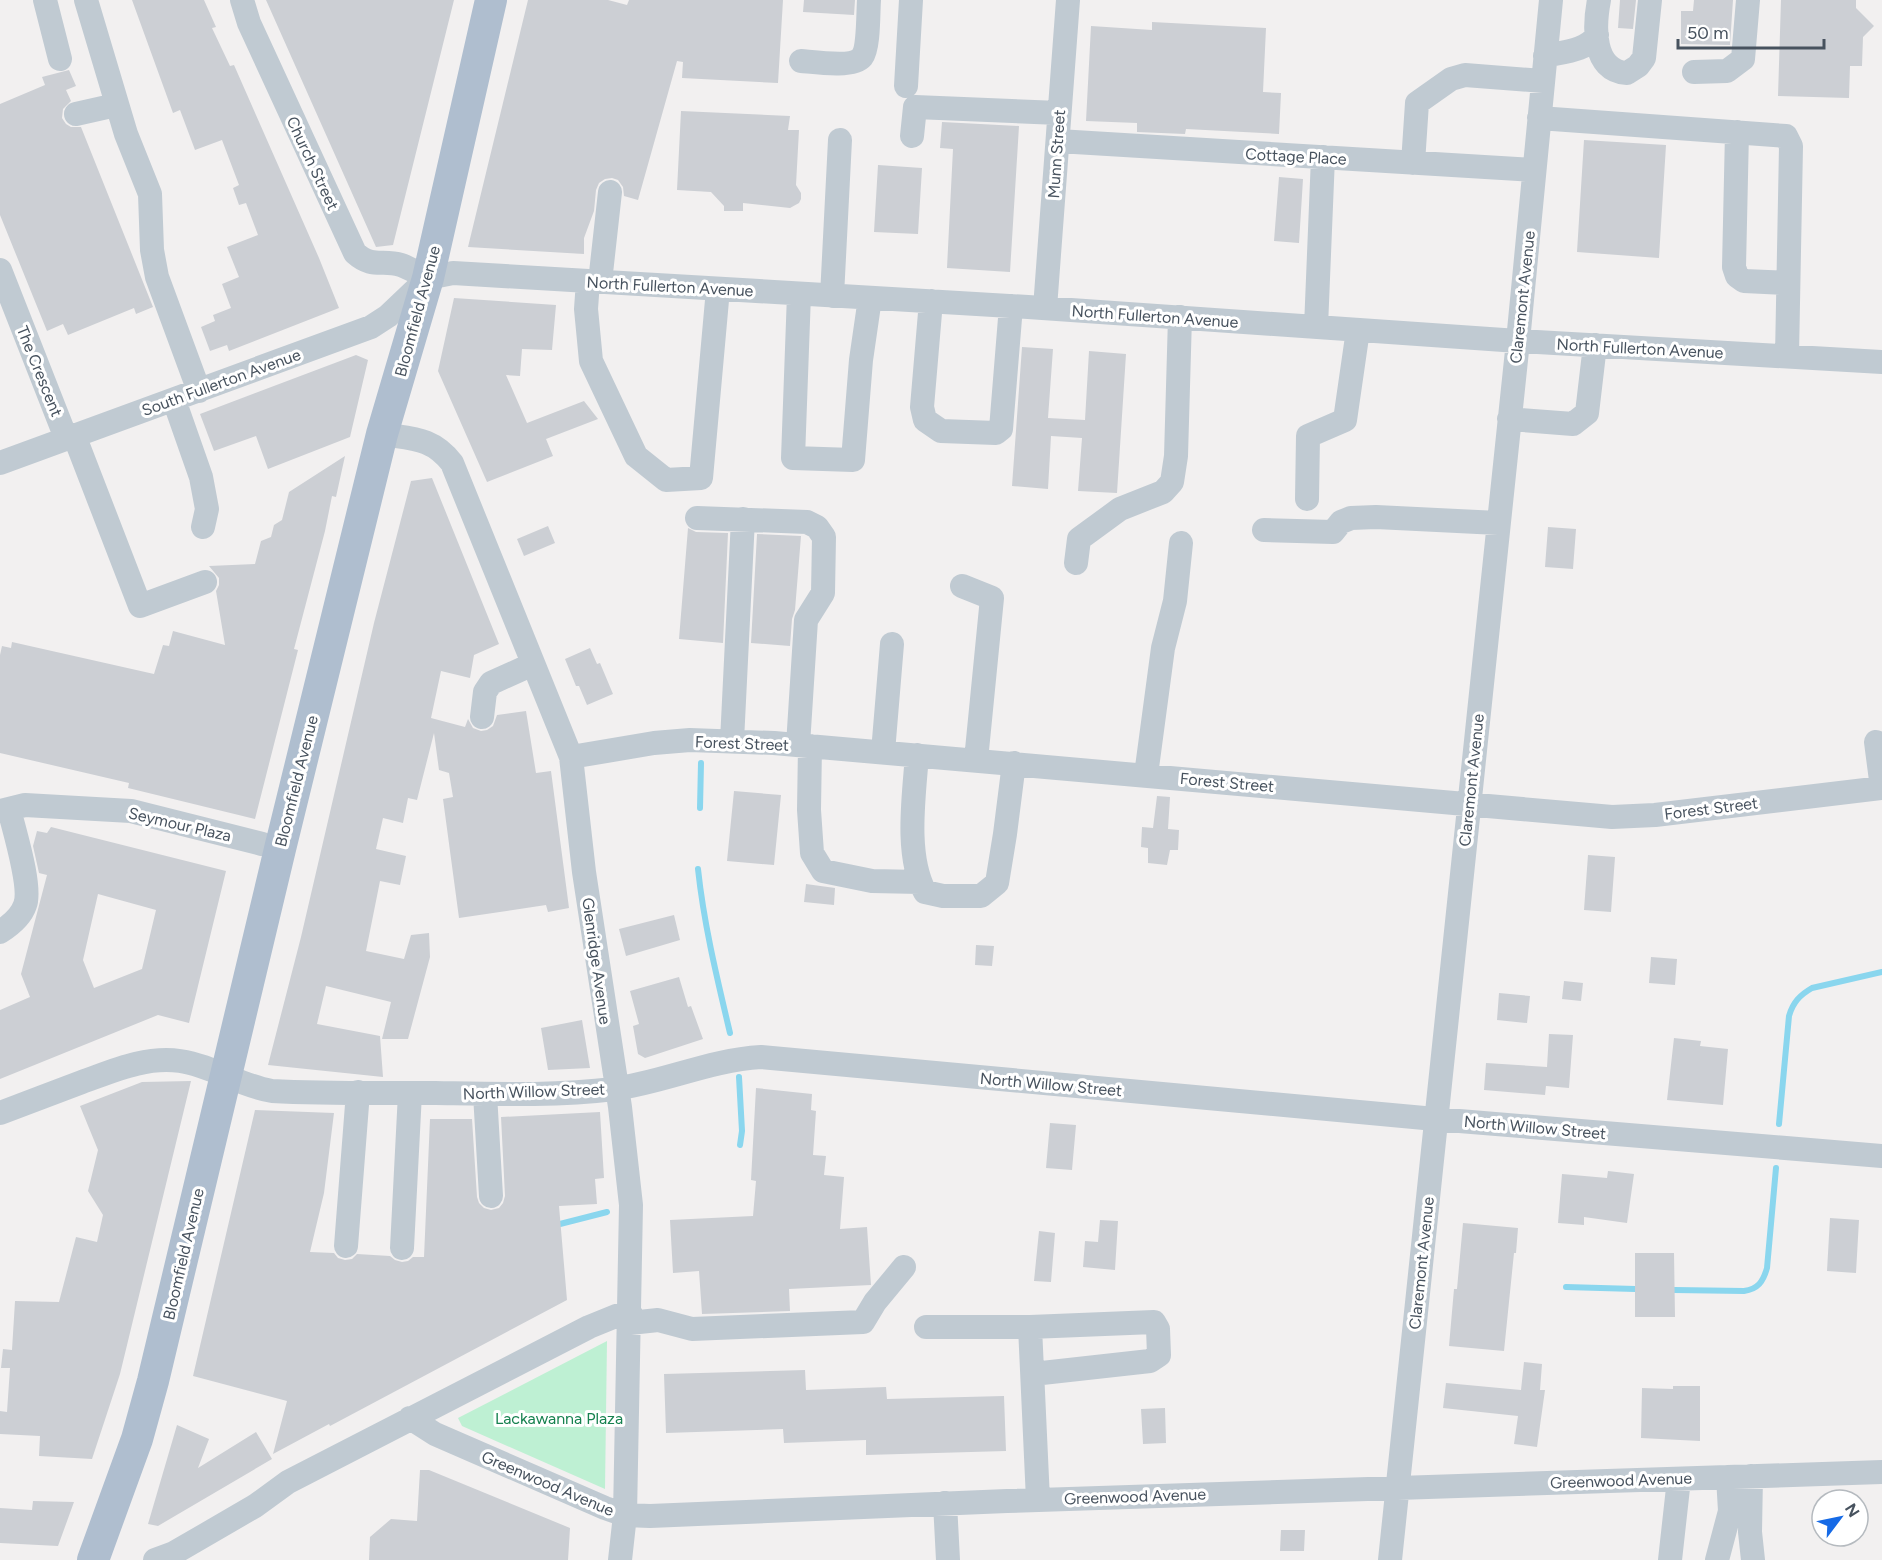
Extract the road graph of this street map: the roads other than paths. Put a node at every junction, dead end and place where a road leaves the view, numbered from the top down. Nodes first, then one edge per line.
1 (45, 0) edge
2 (86, 0) edge
3 (242, 0) edge
4 (491, 0) edge
5 (869, 0) edge
6 (911, 0) edge
7 (1068, 0) edge
8 (1551, 0) edge
9 (1599, 0) edge
10 (1650, 0) edge
11 (1748, 0) edge
12 (1597, 35) junction
13 (1545, 56) junction
14 (60, 59) dead end
15 (801, 61) dead end
16 (1694, 72) dead end
17 (1543, 81) junction
18 (906, 86) dead end
19 (116, 105) junction
20 (1059, 113) junction
21 (76, 114) dead end
22 (1539, 118) junction
23 (1737, 132) junction
24 (912, 136) dead end
25 (840, 140) dead end
26 (1058, 141) junction
27 (1323, 157) junction
28 (1413, 163) junction
29 (1534, 170) junction
30 (610, 192) dead end
31 (0, 270) edge
32 (428, 278) junction
33 (594, 282) junction
34 (1788, 283) junction
35 (718, 289) junction
36 (800, 294) junction
37 (832, 296) junction
38 (870, 298) junction
39 (931, 301) junction
40 (1011, 306) junction
41 (1045, 308) junction
42 (1180, 317) junction
43 (1316, 327) junction
44 (1358, 330) junction
45 (1518, 340) junction
46 (1595, 345) junction
47 (1786, 356) junction
48 (1882, 362) edge
49 (199, 391) junction
50 (174, 400) junction
51 (1509, 419) junction
52 (382, 434) junction
53 (70, 436) junction
54 (0, 463) edge
55 (1307, 499) dead end
56 (697, 518) dead end
57 (743, 519) junction
58 (1498, 523) junction
59 (203, 527) dead end
60 (1264, 530) dead end
61 (1181, 543) dead end
62 (1076, 563) dead end
63 (205, 582) dead end
64 (963, 586) dead end
65 (892, 644) dead end
66 (533, 664) junction
67 (489, 716) dead end
68 (732, 741) junction
69 (1876, 742) dead end
70 (804, 745) junction
71 (882, 752) junction
72 (916, 755) junction
73 (571, 757) junction
74 (976, 760) junction
75 (1014, 763) junction
76 (1146, 775) junction
77 (1882, 788) edge
78 (1468, 803) junction
79 (12, 808) edge
80 (262, 844) dead end
81 (920, 882) junction
82 (0, 932) edge
83 (226, 1074) junction
84 (616, 1088) junction
85 (358, 1092) junction
86 (410, 1093) junction
87 (485, 1094) junction
88 (0, 1113) edge
89 (1435, 1119) junction
90 (1882, 1156) edge
91 (492, 1196) dead end
92 (346, 1246) dead end
93 (402, 1248) dead end
94 (904, 1268) dead end
95 (630, 1318) junction
96 (926, 1327) dead end
97 (1030, 1327) junction
98 (1032, 1374) junction
99 (410, 1418) junction
100 (1882, 1472) edge
101 (1740, 1477) junction
102 (1679, 1479) junction
103 (1398, 1487) junction
104 (1038, 1500) junction
105 (945, 1503) junction
106 (625, 1515) junction
107 (93, 1560) edge
108 (154, 1560) edge
109 (620, 1560) edge
110 (948, 1560) edge
111 (1390, 1560) edge
112 (1670, 1560) edge
113 (1717, 1560) edge
114 (1754, 1560) edge

1 - 14 street
2 - 19 street
3 - 32 street, Church Street
4 - 32 main road, Bloomfield Avenue
5 - 15 street
6 - 18 street
7 - 20 street, Munn Street
8 - 13 street, Claremont Avenue
9 - 12 street
10 - 12 street
11 - 16 street
12 - 13 street
13 - 17 street, Claremont Avenue
17 - 22 street, Claremont Avenue
17 - 28 street
19 - 21 street
19 - 49 street
20 - 24 street
20 - 26 street, Munn Street
22 - 23 street
22 - 29 street, Claremont Avenue
23 - 34 street
23 - 34 street
25 - 37 street
26 - 27 street, Cottage Place
26 - 41 street, Munn Street
27 - 28 street, Cottage Place
27 - 43 street
28 - 29 street, Cottage Place
29 - 45 street, Claremont Avenue
30 - 33 street
31 - 53 street, The Crescent
32 - 33 street, North Fullerton Avenue
32 - 49 street, South Fullerton Avenue
32 - 52 main road, Bloomfield Avenue
33 - 35 street, North Fullerton Avenue
33 - 35 street
34 - 47 street
35 - 36 street, North Fullerton Avenue
36 - 37 street, North Fullerton Avenue
36 - 38 street
37 - 38 street, North Fullerton Avenue
38 - 39 street, North Fullerton Avenue
39 - 40 street, North Fullerton Avenue
39 - 40 street
40 - 41 street, North Fullerton Avenue
41 - 42 street, North Fullerton Avenue
42 - 43 street, North Fullerton Avenue
42 - 62 street
43 - 44 street, North Fullerton Avenue
44 - 45 street, North Fullerton Avenue
44 - 55 street
45 - 46 street, North Fullerton Avenue
45 - 51 street, Claremont Avenue
46 - 47 street, North Fullerton Avenue
46 - 51 street
47 - 48 street, North Fullerton Avenue
49 - 50 street, South Fullerton Avenue
50 - 53 street, South Fullerton Avenue
50 - 59 street
51 - 58 street, Claremont Avenue
52 - 66 street, Glenridge Avenue
52 - 83 main road, Bloomfield Avenue
53 - 54 street, South Fullerton Avenue
53 - 63 street, The Crescent
56 - 57 street
57 - 68 street
57 - 70 street
58 - 60 street
58 - 78 street, Claremont Avenue
61 - 76 street
64 - 74 street
65 - 71 street
66 - 67 street
66 - 73 street, Glenridge Avenue
68 - 70 street, Forest Street
68 - 73 street, Forest Street
69 - 77 street
70 - 71 street, Forest Street
70 - 81 street
71 - 72 street, Forest Street
72 - 74 street, Forest Street
72 - 81 street
73 - 84 street, Glenridge Avenue
74 - 75 street, Forest Street
75 - 76 street, Forest Street
75 - 81 street
76 - 78 street, Forest Street
77 - 78 street, Forest Street
78 - 89 street, Claremont Avenue
79 - 80 street, Seymour Plaza
79 - 82 street
83 - 85 street, North Willow Street
83 - 88 street, North Willow Street
83 - 107 main road, Bloomfield Avenue
84 - 87 street, North Willow Street
84 - 89 street, North Willow Street
84 - 95 street, Glenridge Avenue
85 - 86 street, North Willow Street
85 - 92 street
86 - 87 street, North Willow Street
86 - 93 street
87 - 91 street
89 - 90 street, North Willow Street
89 - 103 street, Claremont Avenue
94 - 95 street
95 - 99 street
95 - 106 street, Glenridge Avenue
96 - 97 street
97 - 98 street
97 - 98 street
98 - 104 street
99 - 106 street, Greenwood Avenue
99 - 108 street
100 - 101 street, Greenwood Avenue
101 - 102 street, Greenwood Avenue
101 - 113 street
101 - 114 street
102 - 103 street, Greenwood Avenue
102 - 112 street
103 - 104 street, Greenwood Avenue
103 - 111 street, Claremont Avenue
104 - 105 street, Greenwood Avenue
105 - 106 street, Greenwood Avenue
105 - 110 street
106 - 109 street, Glenridge Avenue

